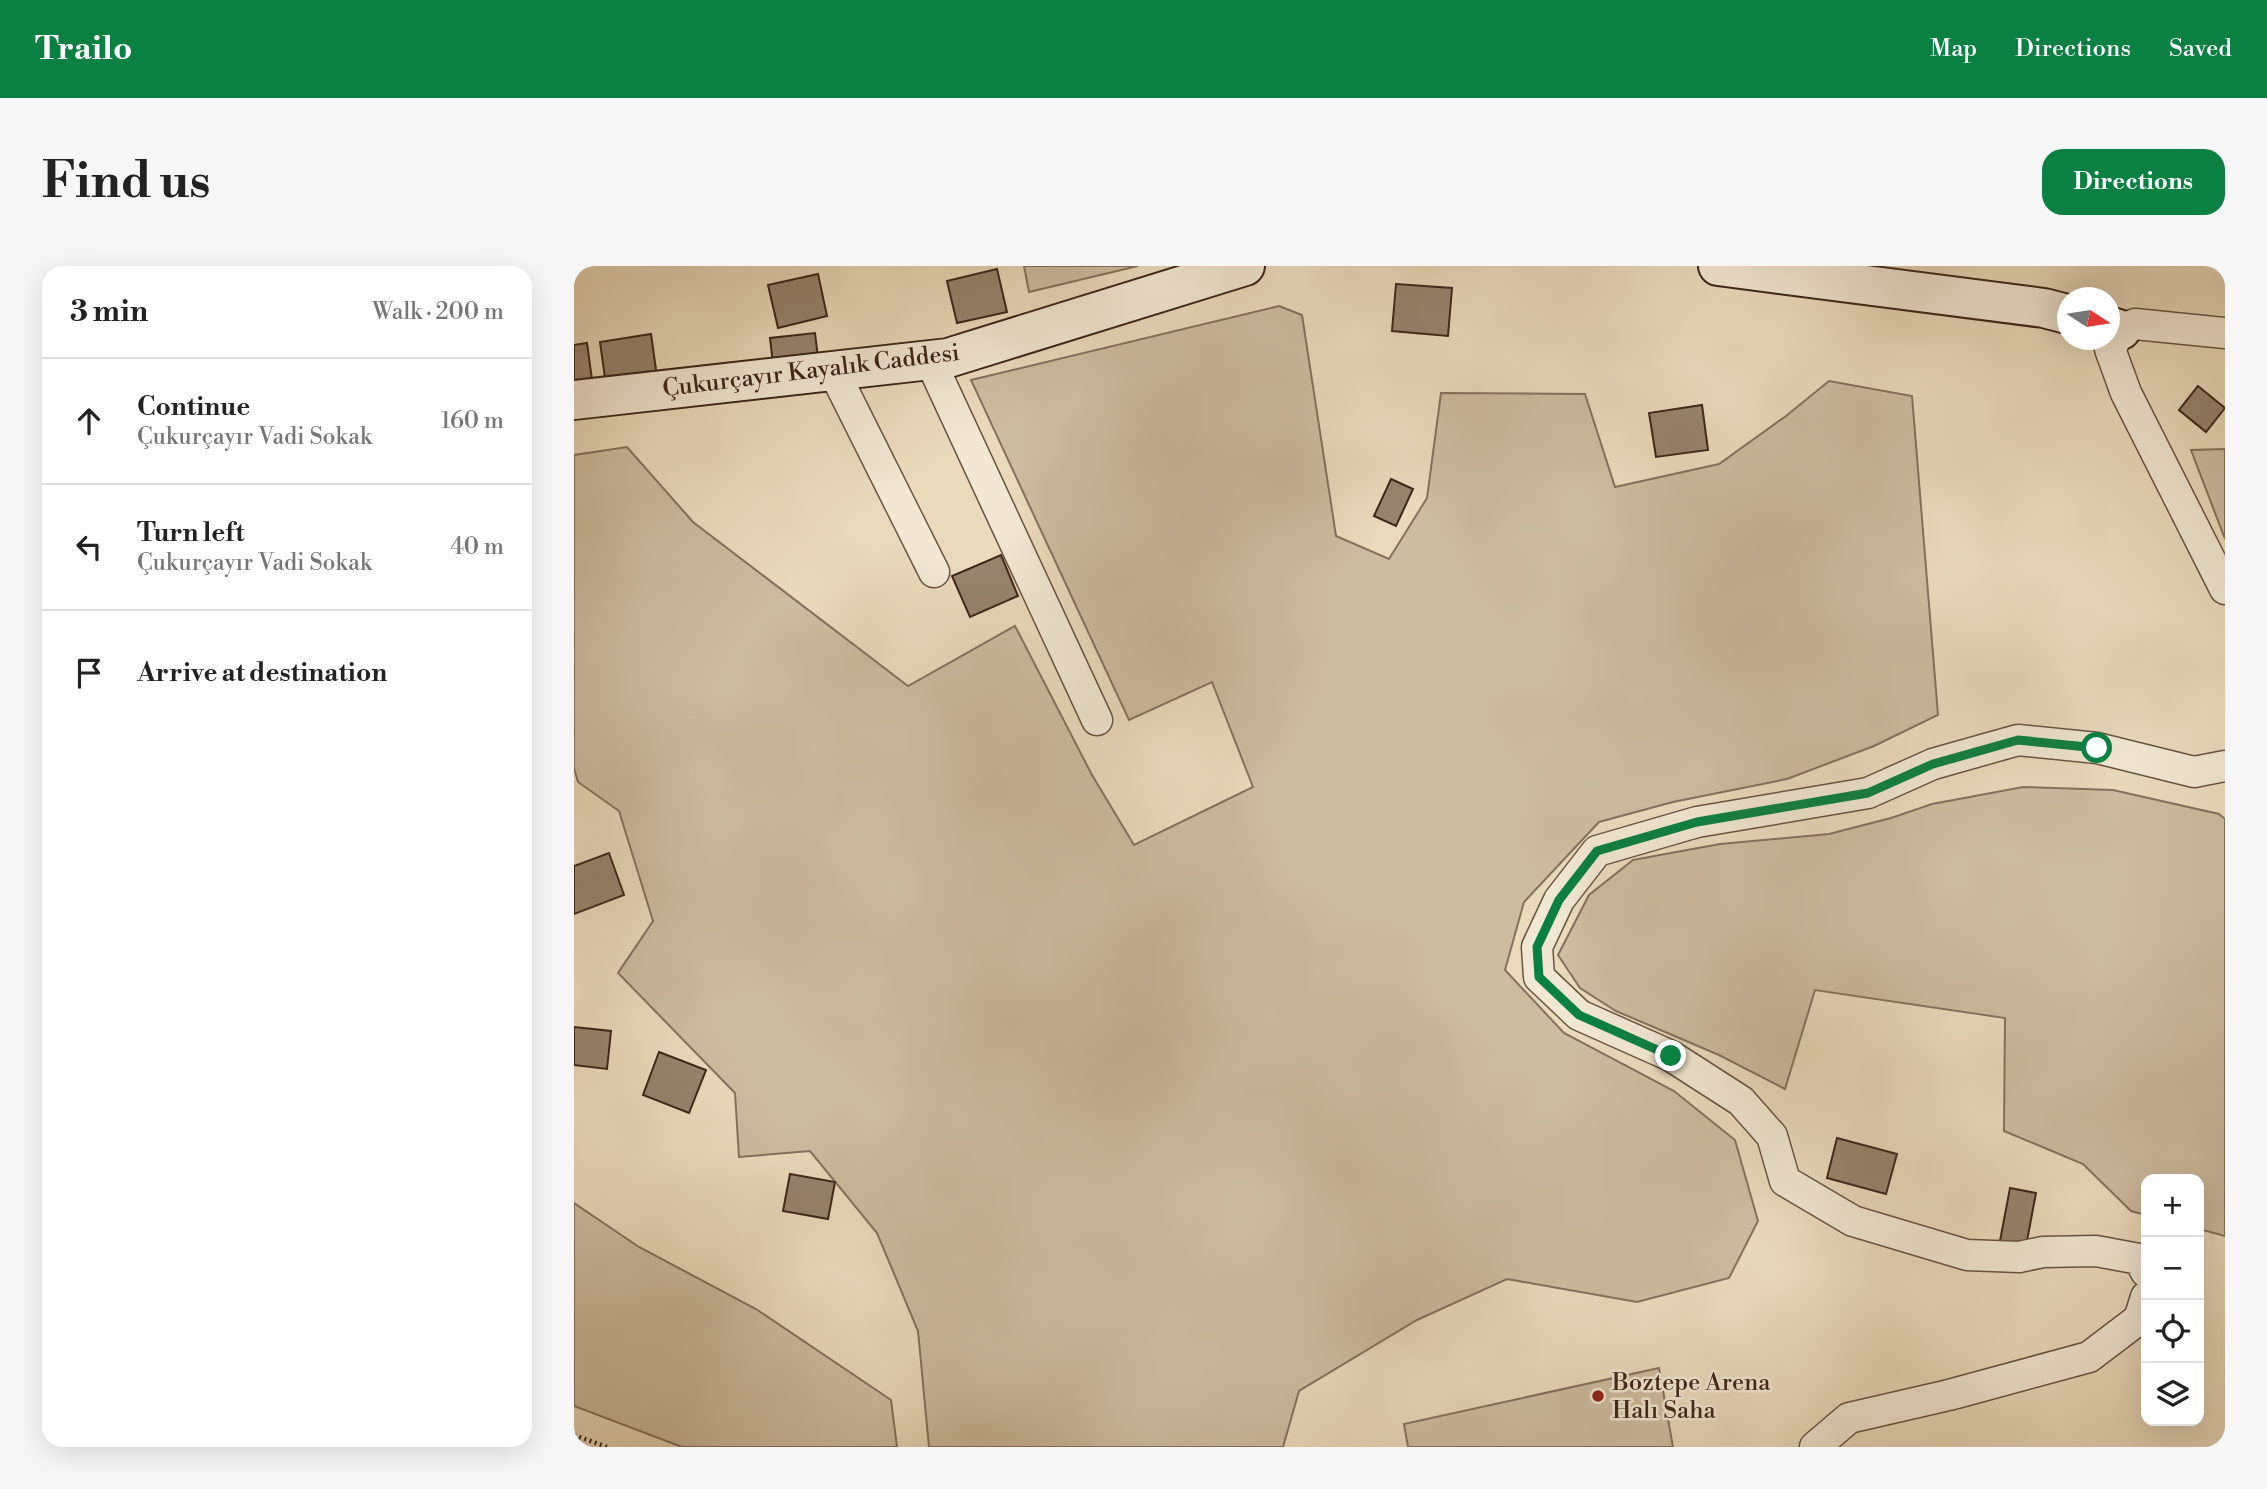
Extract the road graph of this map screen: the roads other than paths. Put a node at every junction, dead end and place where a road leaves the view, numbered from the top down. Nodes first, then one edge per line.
1 (1245, 266) edge
2 (1718, 266) edge
3 (2057, 311) edge
4 (2120, 327) edge
5 (2225, 333) edge
6 (2110, 350) edge
7 (930, 360) junction
8 (833, 370) junction
9 (574, 400) edge
10 (933, 572) dead end
11 (2225, 589) edge
12 (1097, 720) dead end
13 (2225, 766) edge
14 (2141, 1263) edge
15 (2145, 1300) edge
16 (1815, 1447) edge

1 - 7 street, Çukurçayır Kayalık Caddesi
2 - 3 street
4 - 5 street
6 - 11 street
7 - 8 street, Çukurçayır Kayalık Caddesi
7 - 12 street
8 - 9 street, Çukurçayır Kayalık Caddesi
8 - 10 street
13 - 14 street
15 - 16 street

